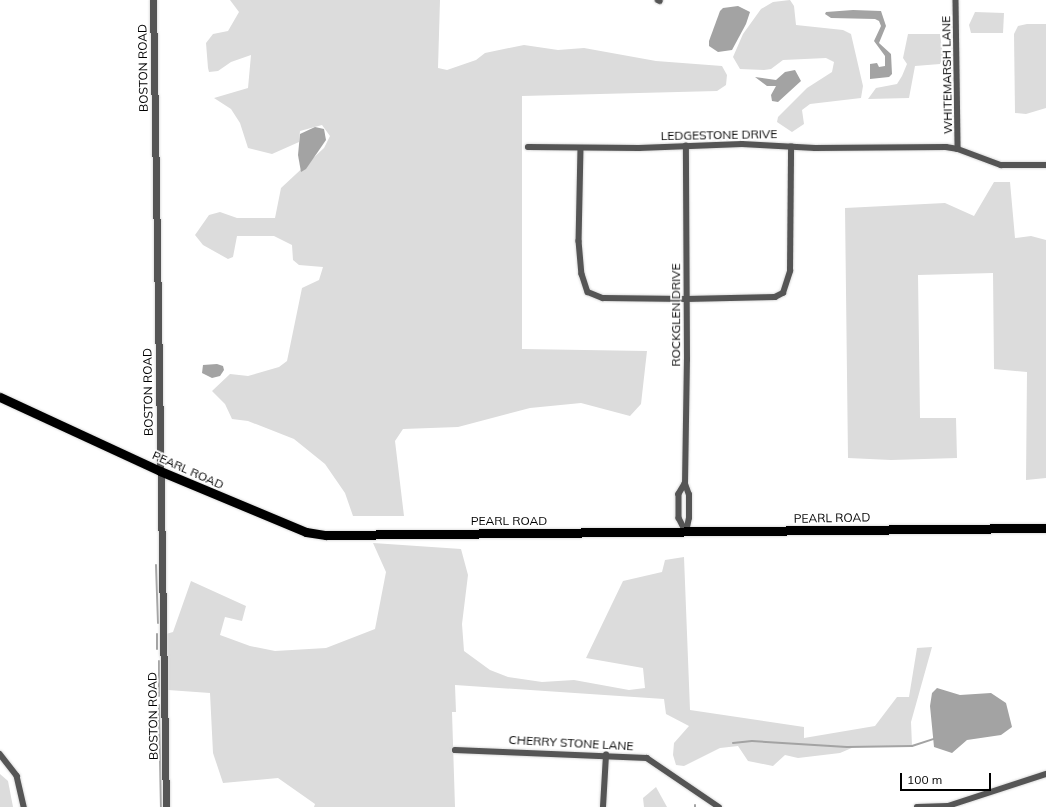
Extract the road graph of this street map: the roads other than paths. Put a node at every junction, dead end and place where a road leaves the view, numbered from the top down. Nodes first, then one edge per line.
1 (153, 0) edge
2 (956, 0) edge
3 (686, 146) junction
4 (791, 146) junction
5 (528, 147) dead end
6 (581, 148) junction
7 (958, 149) junction
8 (1046, 166) edge
9 (686, 298) junction
10 (0, 397) edge
11 (160, 471) junction
12 (685, 484) junction
13 (1046, 528) edge
14 (686, 532) junction
15 (455, 750) dead end
16 (0, 754) edge
17 (606, 755) junction
18 (1046, 774) edge
19 (24, 807) edge
20 (166, 807) edge
21 (603, 807) edge
22 (719, 807) edge
23 (917, 807) edge

1 - 11 street, BOSTON ROAD
2 - 7 street, WHITEMARSH LANE
3 - 4 street, LEDGESTONE DRIVE
3 - 6 street, LEDGESTONE DRIVE
3 - 9 street, ROCKGLEN DRIVE
4 - 7 street, LEDGESTONE DRIVE
4 - 9 street
5 - 6 street, LEDGESTONE DRIVE
6 - 9 street
7 - 8 street, LEDGESTONE DRIVE
9 - 12 street, ROCKGLEN DRIVE
10 - 11 main road, PEARL ROAD
11 - 14 main road, PEARL ROAD
11 - 20 street, BOSTON ROAD
12 - 14 street, ROCKGLEN DRIVE
12 - 14 street, ROCKGLEN DRIVE
13 - 14 main road, PEARL ROAD
15 - 17 street, CHERRY STONE LANE
16 - 19 street
17 - 21 street
17 - 22 street, CHERRY STONE LANE
18 - 23 street

